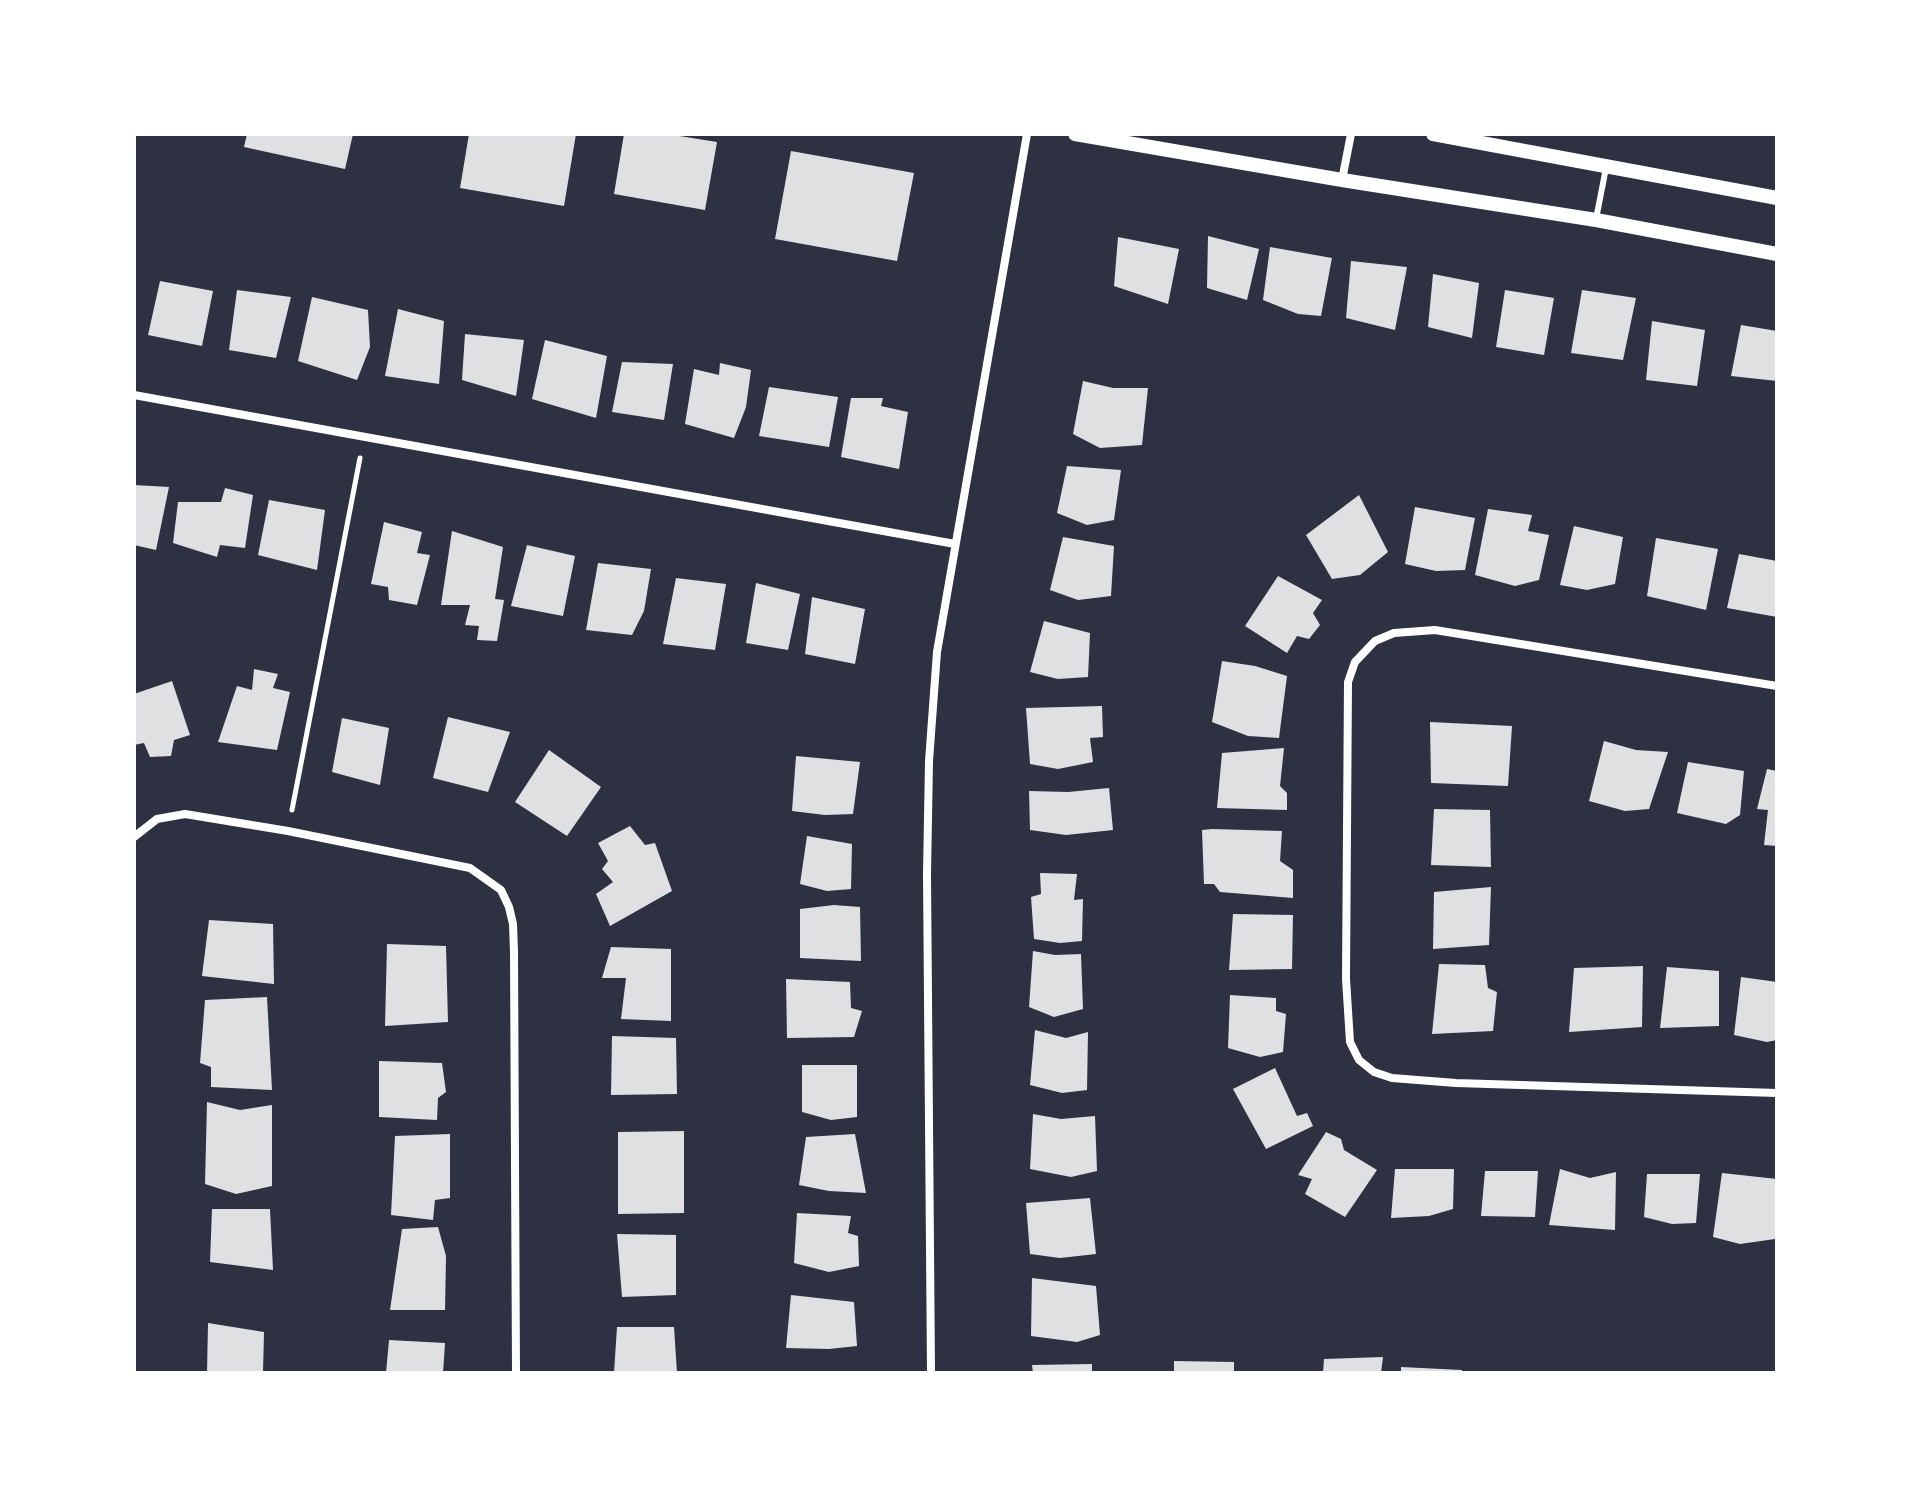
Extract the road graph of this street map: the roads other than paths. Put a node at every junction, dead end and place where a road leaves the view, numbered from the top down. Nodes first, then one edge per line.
1 (1027, 134) edge
2 (1075, 134) edge
3 (1351, 134) edge
4 (1433, 134) edge
5 (1606, 168) junction
6 (1342, 180) junction
7 (1777, 198) edge
8 (1596, 220) junction
9 (1777, 254) edge
10 (134, 395) edge
11 (955, 544) junction
12 (1777, 686) edge
13 (134, 837) edge
14 (1777, 1093) edge
15 (516, 1373) edge
16 (931, 1373) edge

1 - 11 street
2 - 6 street
3 - 6 street
4 - 5 street
5 - 7 street
5 - 8 lane
6 - 8 street
8 - 9 street
10 - 11 street
11 - 16 street
12 - 14 street
13 - 15 street

